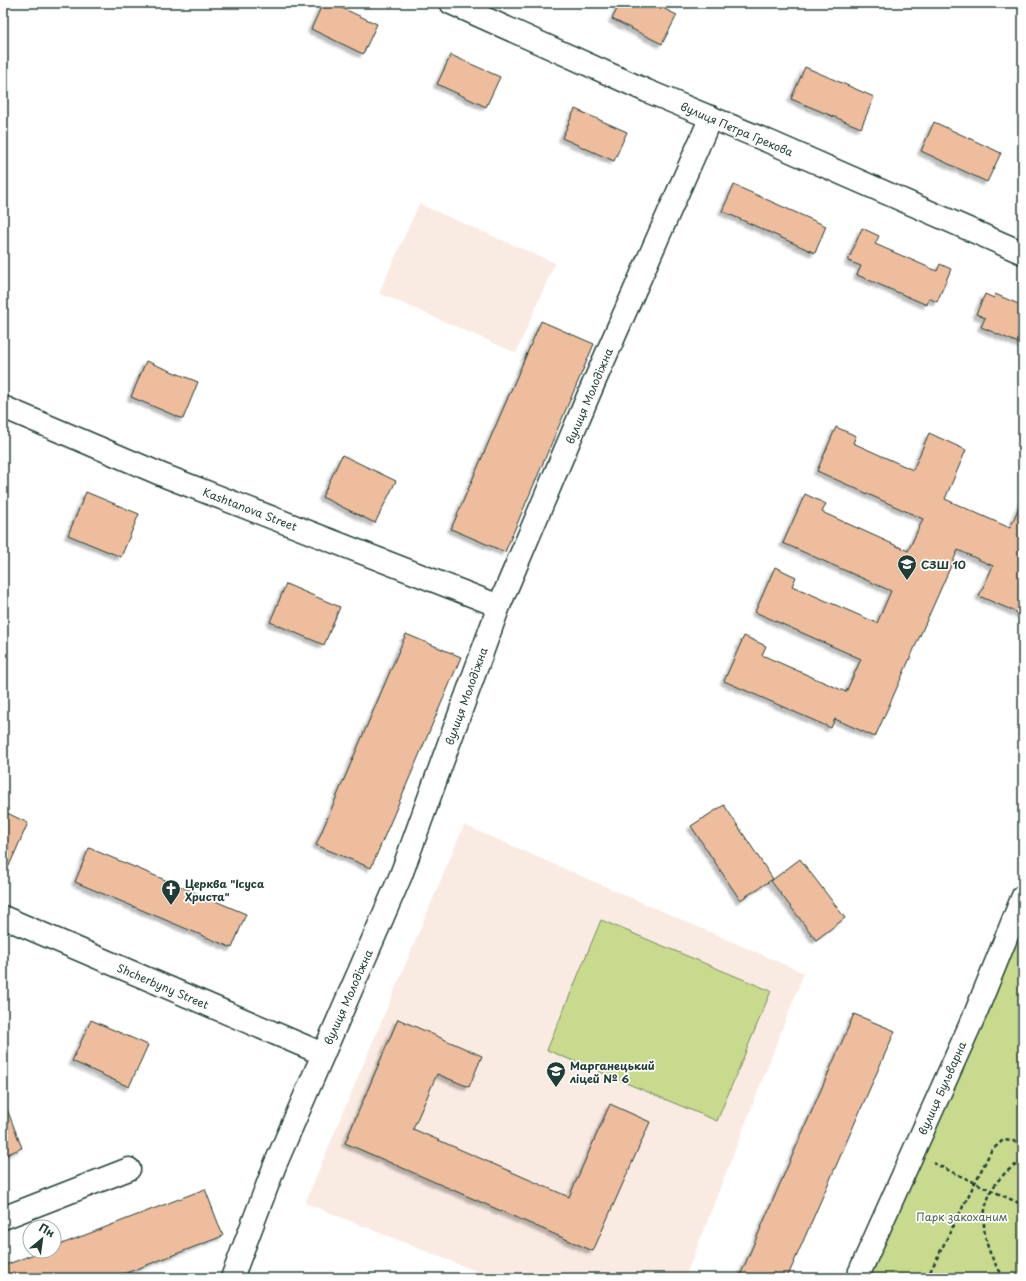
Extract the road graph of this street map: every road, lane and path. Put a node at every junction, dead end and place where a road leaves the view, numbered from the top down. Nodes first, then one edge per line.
1 (451, 3) edge
2 (711, 117) junction
3 (1023, 253) edge
4 (3, 407) edge
5 (499, 606) junction
6 (1023, 896) edge
7 (3, 917) edge
8 (323, 1054) junction
9 (1023, 1142) edge
10 (913, 1153) junction
11 (1023, 1161) edge
12 (129, 1169) dead end
13 (976, 1183) junction
14 (991, 1190) junction
15 (1023, 1205) edge
16 (3, 1218) edge
17 (232, 1278) edge
18 (857, 1278) edge
19 (927, 1278) edge
20 (1005, 1278) edge

1 - 2 street, вулиця Петра Грекова
2 - 3 street, вулиця Петра Грекова
2 - 5 street, вулиця Молодіжна
4 - 5 street, Kashtanova Street
5 - 8 street, вулиця Молодіжна
6 - 10 street, вулиця Бульварна
7 - 8 street, Shcherbyny Street
8 - 17 street, вулиця Молодіжна
9 - 13 path
10 - 13 path
10 - 18 street, вулиця Бульварна
11 - 14 path
12 - 16 street
13 - 14 path
13 - 19 path
14 - 15 path
14 - 20 path

